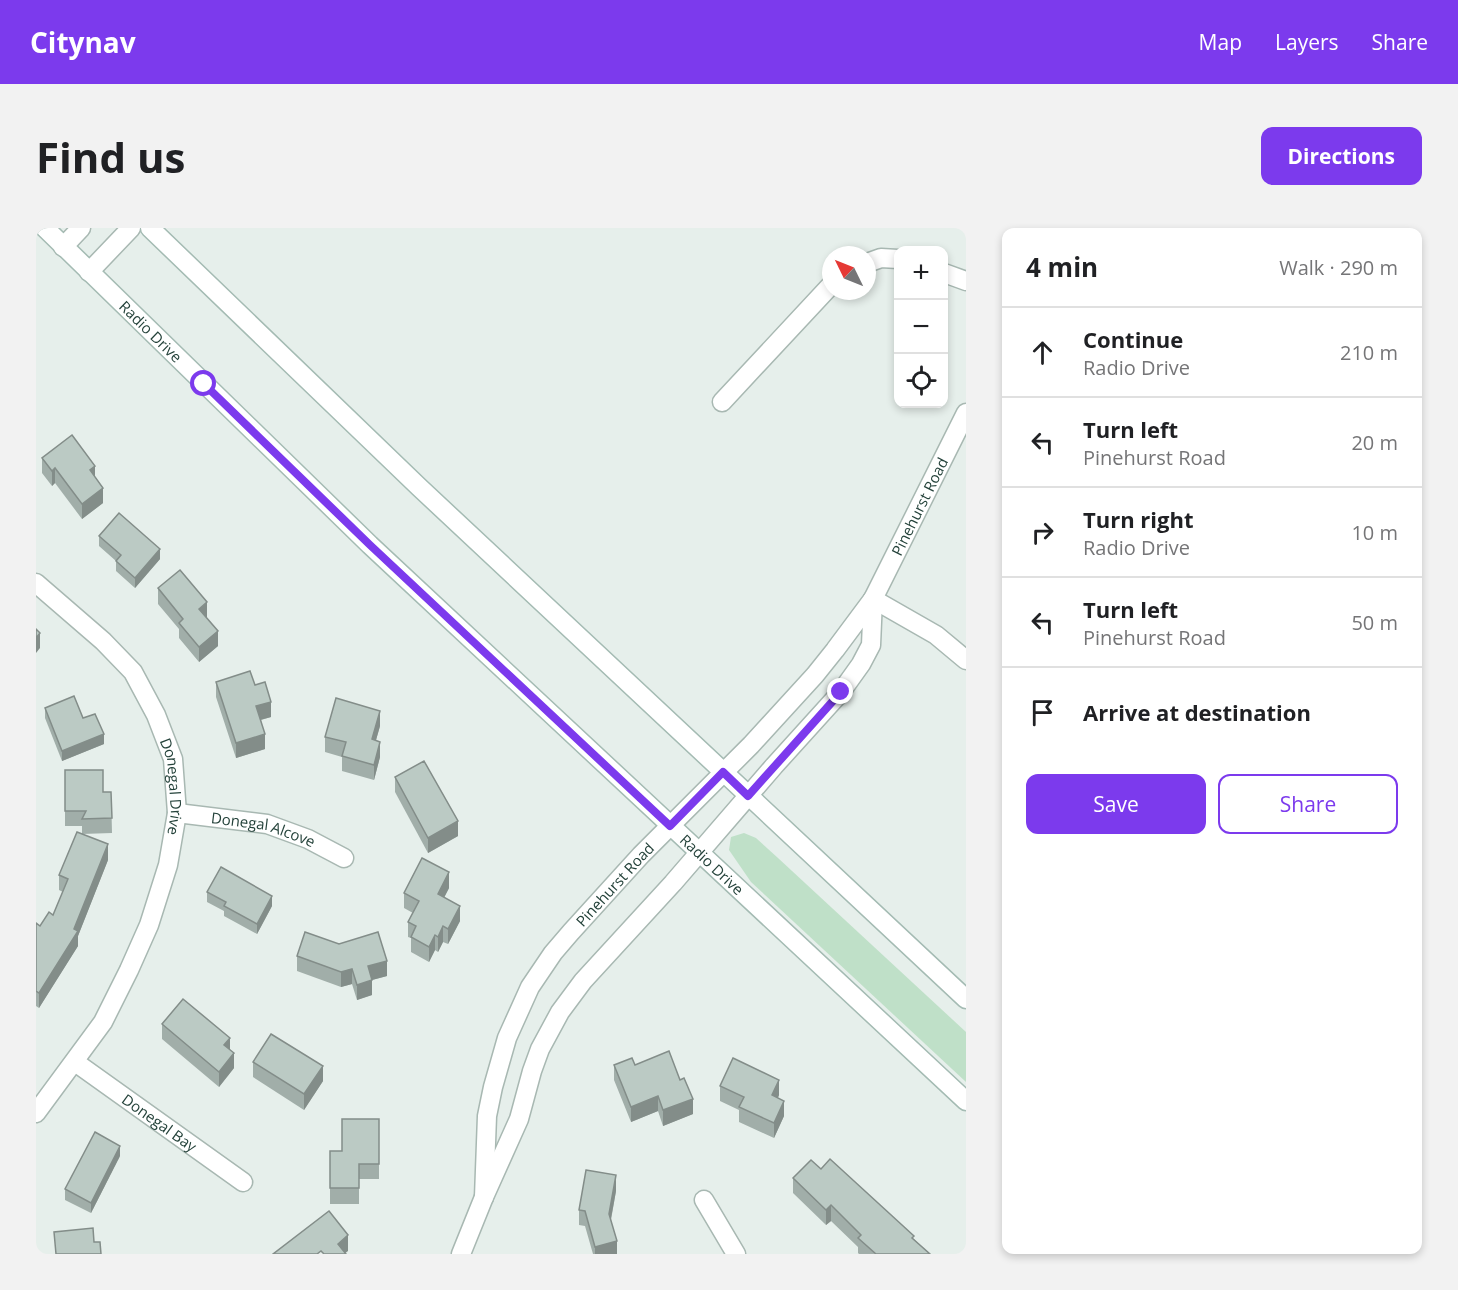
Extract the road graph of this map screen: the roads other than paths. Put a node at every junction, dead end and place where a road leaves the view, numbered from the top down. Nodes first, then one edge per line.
1 (45, 228) edge
2 (81, 228) edge
3 (130, 228) edge
4 (150, 228) edge
5 (63, 246) junction
6 (876, 260) edge
7 (894, 260) edge
8 (89, 272) junction
9 (948, 274) edge
10 (966, 281) edge
11 (822, 295) edge
12 (722, 402) dead end
13 (966, 413) edge
14 (36, 583) edge
15 (873, 599) junction
16 (966, 660) edge
17 (723, 772) junction
18 (748, 796) junction
19 (177, 813) junction
20 (670, 826) junction
21 (699, 853) junction
22 (345, 858) dead end
23 (966, 999) edge
24 (75, 1062) junction
25 (966, 1101) edge
26 (36, 1113) edge
27 (243, 1182) dead end
28 (484, 1197) junction
29 (704, 1200) dead end
30 (461, 1254) edge
31 (736, 1254) edge

1 - 5 street, Radio Drive
2 - 5 street
3 - 8 street
4 - 17 street
5 - 8 street, Radio Drive
6 - 7 street
8 - 20 street, Radio Drive
9 - 10 street
11 - 12 street
13 - 15 street, Pinehurst Road
14 - 19 street, Donegal Drive
15 - 16 street
15 - 17 street, Pinehurst Road
15 - 18 street, Pinehurst Road
17 - 18 street
17 - 20 street, Pinehurst Road
18 - 21 street, Pinehurst Road
18 - 23 street
19 - 22 street, Donegal Alcove
19 - 24 street, Donegal Drive
20 - 21 street, Radio Drive
20 - 28 street, Pinehurst Road
21 - 25 street, Radio Drive
21 - 28 street, Pinehurst Road
24 - 26 street, Donegal Drive
24 - 27 street, Donegal Bay
28 - 30 street, Pinehurst Road
29 - 31 street

